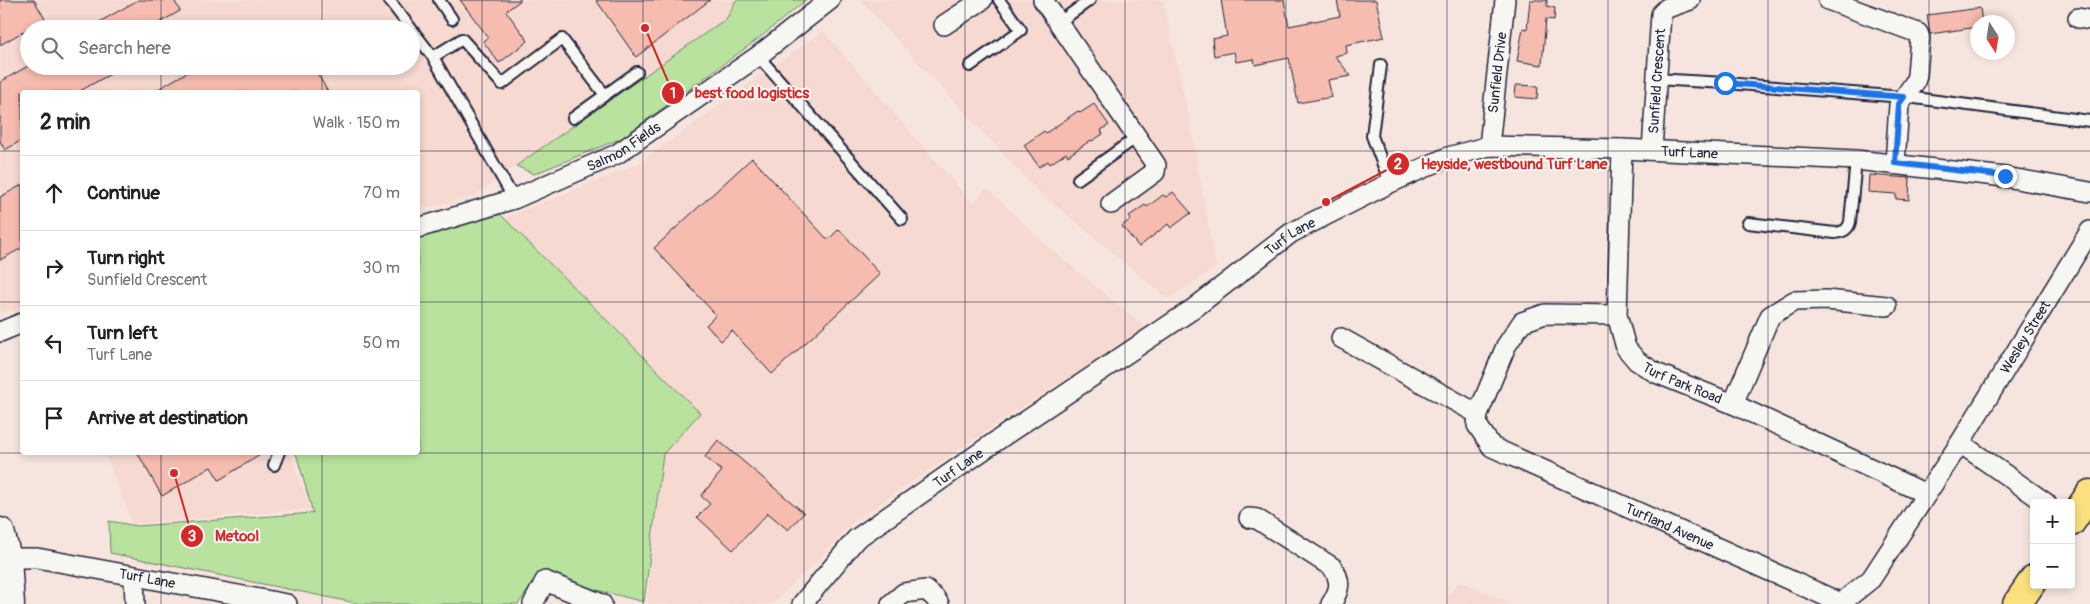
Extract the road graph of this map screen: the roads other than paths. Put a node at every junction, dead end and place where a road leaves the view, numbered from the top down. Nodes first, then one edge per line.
1 (389, 0) edge
2 (439, 0) edge
3 (830, 0) edge
4 (982, 0) edge
5 (999, 0) edge
6 (1043, 0) edge
7 (1090, 0) edge
8 (1505, 0) edge
9 (1690, 0) edge
10 (1828, 0) edge
11 (452, 19) dead end
12 (404, 20) edge
13 (1058, 23) junction
14 (944, 26) dead end
15 (420, 40) edge
16 (758, 56) junction
17 (433, 57) junction
18 (1381, 65) dead end
19 (970, 66) dead end
20 (637, 72) dead end
21 (1655, 79) junction
22 (605, 95) junction
23 (1909, 97) junction
24 (573, 118) dead end
25 (2090, 121) edge
26 (1137, 137) junction
27 (1488, 146) junction
28 (1622, 149) junction
29 (1652, 150) junction
30 (1856, 160) junction
31 (1895, 163) junction
32 (1078, 180) dead end
33 (1390, 182) junction
34 (2090, 192) edge
35 (514, 199) junction
36 (1111, 204) dead end
37 (902, 219) dead end
38 (1748, 223) dead end
39 (420, 227) edge
40 (2090, 231) edge
41 (1887, 306) dead end
42 (1617, 316) junction
43 (20, 322) edge
44 (20, 323) edge
45 (0, 326) edge
46 (0, 332) edge
47 (1341, 338) dead end
48 (1733, 404) junction
49 (1478, 414) junction
50 (1960, 443) junction
51 (278, 455) edge
52 (274, 465) dead end
53 (1926, 494) junction
54 (2090, 494) edge
55 (2040, 499) edge
56 (2075, 516) edge
57 (1249, 518) dead end
58 (3, 545) edge
59 (134, 576) junction
60 (2030, 585) edge
61 (10, 604) edge
62 (135, 604) edge
63 (287, 604) edge
64 (533, 604) edge
65 (602, 604) edge
66 (802, 604) edge
67 (891, 604) edge
68 (939, 604) edge
69 (1331, 604) edge
70 (2018, 604) edge

1 - 12 lane
2 - 11 lane
3 - 16 street, Salmon Fields
4 - 14 street
5 - 19 lane
6 - 13 street
7 - 13 lane
8 - 27 street, Sunfield Drive
9 - 21 street, Sunfield Crescent
10 - 23 street
13 - 26 street
15 - 17 lane
16 - 35 street, Salmon Fields
16 - 37 lane
17 - 22 lane
17 - 35 lane
18 - 33 lane
20 - 22 lane
21 - 23 lane
21 - 29 street, Sunfield Crescent
22 - 24 lane
23 - 25 lane
23 - 31 street
26 - 32 lane
26 - 36 street
27 - 28 street, Turf Lane
27 - 33 street, Turf Lane
28 - 29 street, Turf Lane
28 - 42 street, Turf Park Road
29 - 30 street, Turf Lane
30 - 31 street, Turf Lane
30 - 38 lane
31 - 34 street, Turf Lane
33 - 66 street, Turf Lane
35 - 39 street, Salmon Fields
40 - 50 street, Wesley Street
41 - 48 street
42 - 48 street, Turf Park Road
42 - 49 street
43 - 45 street
44 - 46 street
47 - 49 street
48 - 53 street, Turf Park Road
49 - 53 street, Turfland Avenue
50 - 53 street, Turfland Avenue
50 - 55 street
51 - 52 lane
54 - 56 main road
57 - 69 street
58 - 59 street, Turf Lane
58 - 61 main road
59 - 62 street
59 - 63 street, Turf Lane
60 - 70 main road
64 - 65 street
67 - 68 street

